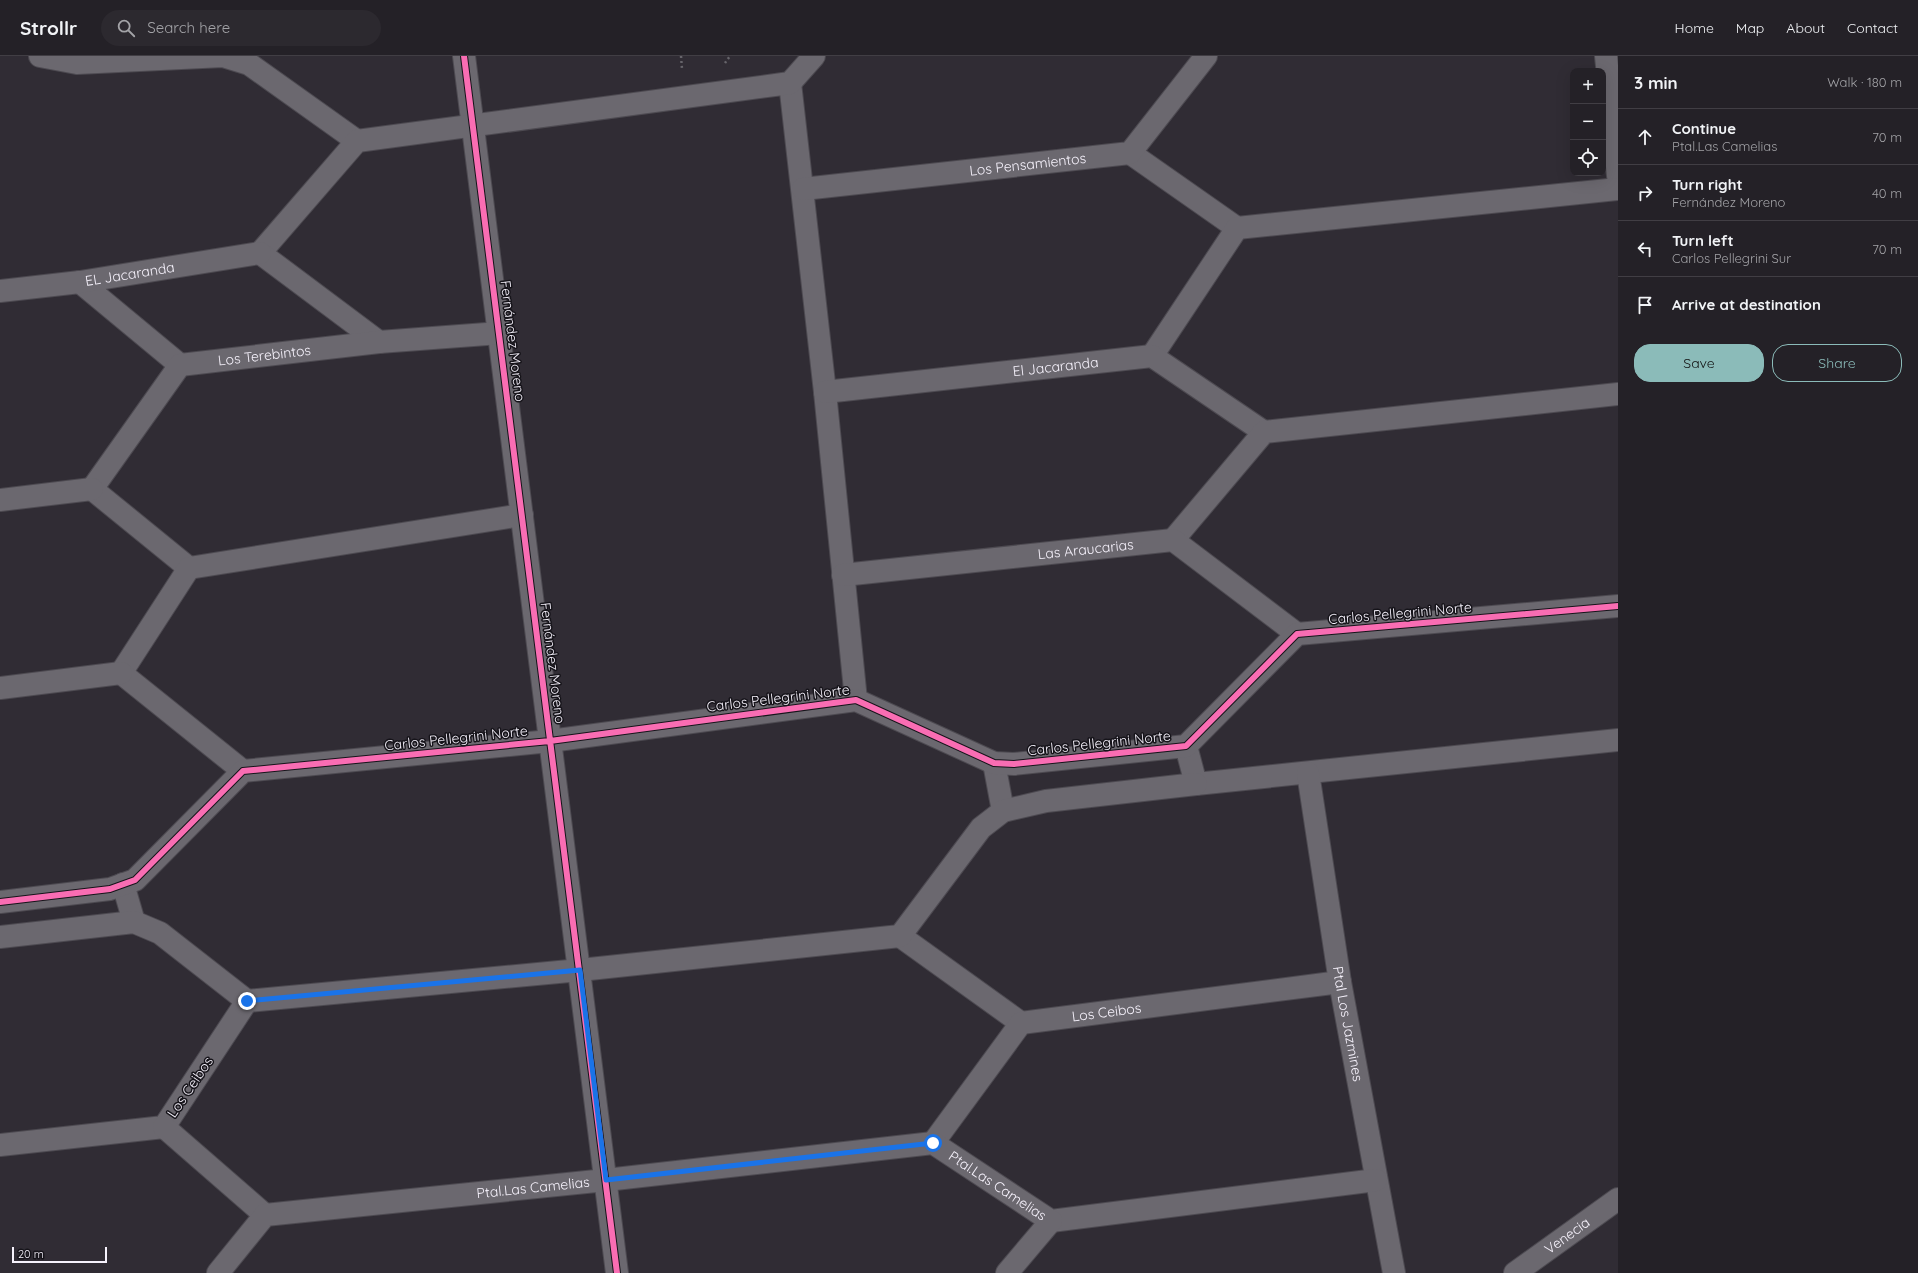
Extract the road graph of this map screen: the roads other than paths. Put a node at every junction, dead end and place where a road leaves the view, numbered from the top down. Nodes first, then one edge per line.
1 (40, 56) edge
2 (464, 56) edge
3 (814, 56) edge
4 (1206, 56) edge
5 (1606, 56) edge
6 (790, 83) junction
7 (472, 127) junction
8 (357, 141) junction
9 (1130, 153) junction
10 (1618, 176) edge
11 (803, 189) junction
12 (1618, 189) edge
13 (1237, 228) junction
14 (260, 253) junction
15 (80, 282) junction
16 (0, 291) edge
17 (500, 333) junction
18 (379, 342) junction
19 (1152, 356) junction
20 (180, 365) junction
21 (826, 392) junction
22 (1618, 394) edge
23 (1264, 432) junction
24 (92, 489) junction
25 (0, 500) edge
26 (522, 515) junction
27 (1173, 540) junction
28 (189, 568) junction
29 (843, 575) junction
30 (1618, 606) edge
31 (1297, 634) junction
32 (121, 673) junction
33 (0, 688) edge
34 (856, 700) junction
35 (1618, 740) edge
36 (550, 741) junction
37 (1186, 746) junction
38 (994, 763) junction
39 (242, 771) junction
40 (1308, 773) junction
41 (1196, 784) junction
42 (1003, 811) junction
43 (123, 884) junction
44 (0, 902) edge
45 (134, 922) junction
46 (900, 936) junction
47 (0, 937) edge
48 (580, 970) junction
49 (1340, 982) junction
50 (247, 1001) junction
51 (1021, 1023) junction
52 (164, 1127) junction
53 (933, 1143) junction
54 (0, 1145) edge
55 (606, 1180) junction
56 (1376, 1180) junction
57 (1618, 1199) edge
58 (265, 1216) junction
59 (1051, 1221) junction
60 (218, 1273) edge
61 (617, 1273) edge
62 (1007, 1273) edge
63 (1394, 1273) edge
64 (1515, 1273) edge

1 - 8 street
2 - 7 street, Fernández Moreno
3 - 6 street
4 - 9 street
5 - 10 street
6 - 7 street
6 - 11 street
7 - 8 street
7 - 17 street, Fernández Moreno
8 - 14 street
9 - 11 street, Los Pensamientos
9 - 13 street
11 - 21 street
12 - 13 street
13 - 19 street
14 - 15 street, EL Jacaranda
14 - 18 street
15 - 16 street, EL Jacaranda
15 - 20 street
17 - 18 street, Los Terebintos
17 - 26 street, Fernández Moreno
18 - 20 street, Los Terebintos
19 - 21 street, El Jacaranda
19 - 23 street
20 - 24 street
21 - 29 street
22 - 23 street
23 - 27 street
24 - 25 street
24 - 28 street
26 - 28 street
26 - 36 street, Fernández Moreno
27 - 29 street, Las Araucarias
27 - 31 street
28 - 32 street
29 - 34 street
30 - 31 street, Carlos Pellegrini Norte
31 - 37 street, Carlos Pellegrini Norte
32 - 33 street
32 - 39 street
34 - 36 street, Carlos Pellegrini Norte
34 - 38 street, Carlos Pellegrini Norte
35 - 40 street
36 - 39 street, Carlos Pellegrini Norte
36 - 48 street, Fernández Moreno
37 - 38 street, Carlos Pellegrini Norte
37 - 41 street
38 - 42 street
39 - 43 street
40 - 41 street
40 - 49 street, Ptal Los Jazmines
41 - 42 street
42 - 46 street
43 - 44 street
43 - 45 street
45 - 47 street
45 - 50 street
46 - 48 street
46 - 51 street
48 - 50 street
48 - 55 street, Fernández Moreno
49 - 51 street, Los Ceibos
49 - 56 street, Ptal Los Jazmines
50 - 52 street, Los Ceibos
51 - 53 street
52 - 54 street, Los Ceibos
52 - 58 street
53 - 55 street, Ptal.Las Camelias
53 - 59 street, Ptal.Las Camelias
55 - 58 street, Ptal.Las Camelias
55 - 61 street, Fernández Moreno
56 - 59 street, Ptal.Las Camelias
56 - 63 street, Ptal Los Jazmines
57 - 64 street, Venecia
58 - 60 street
59 - 62 street

